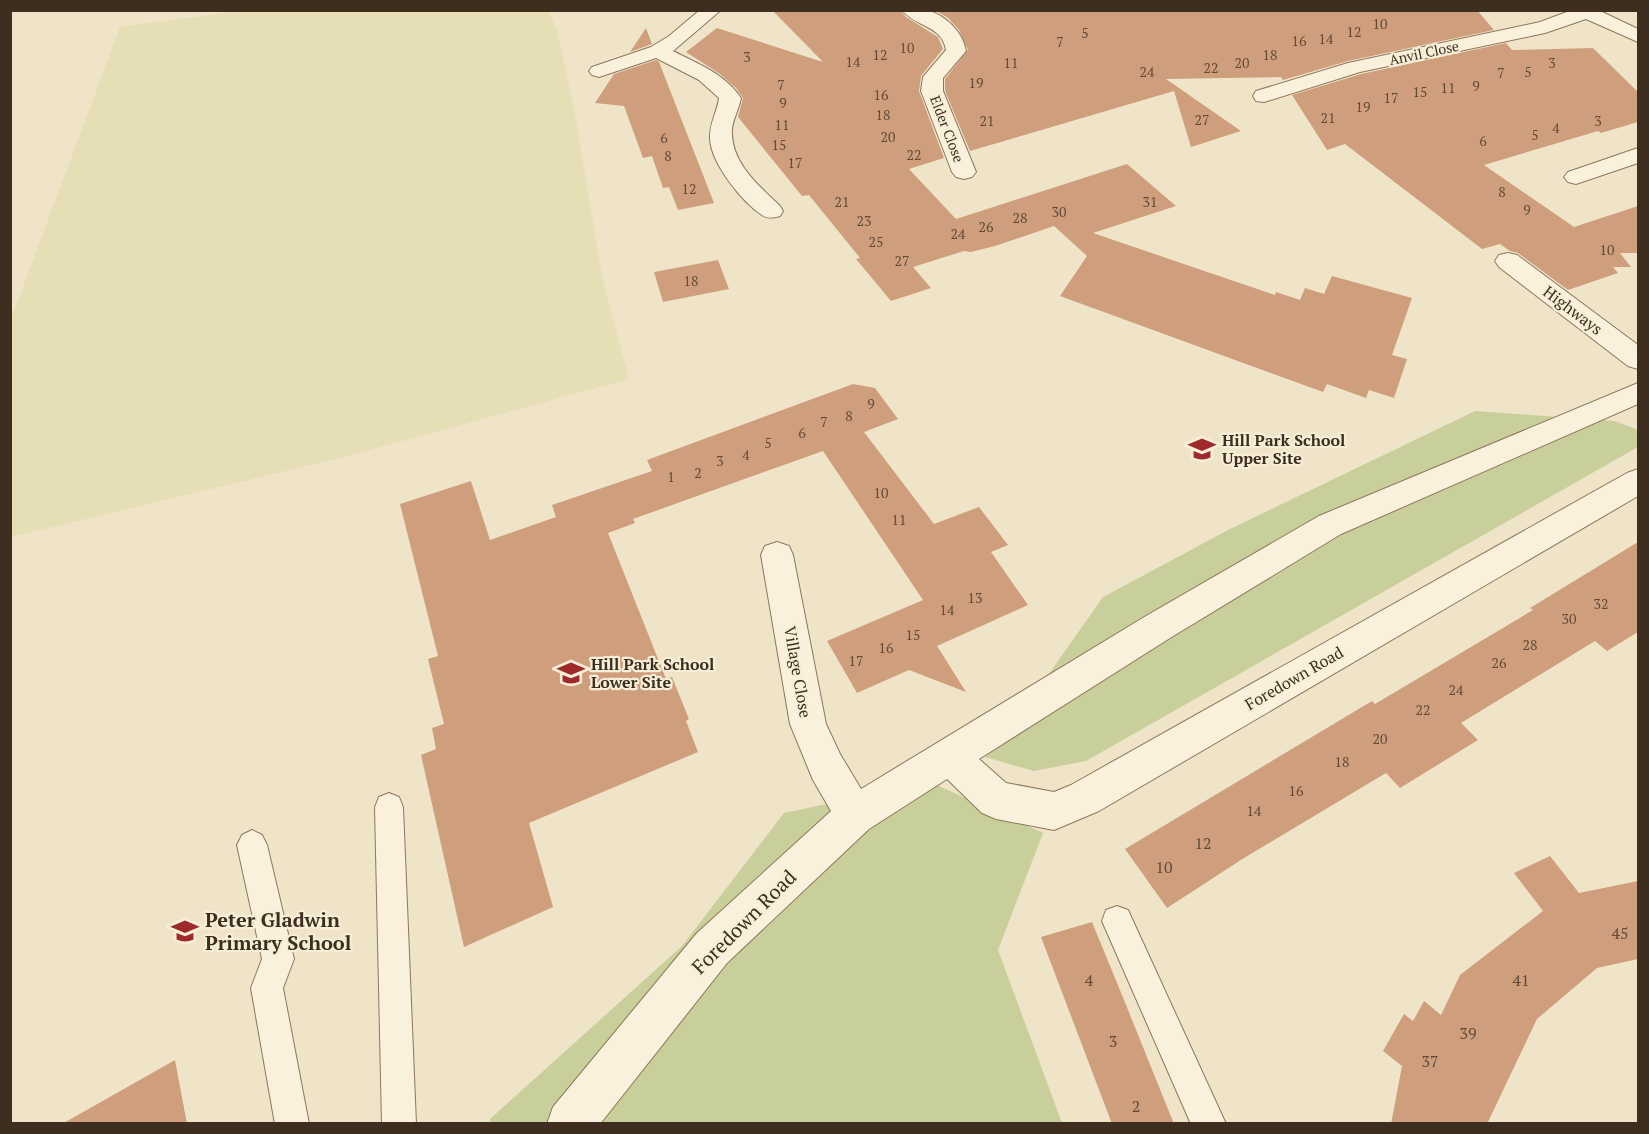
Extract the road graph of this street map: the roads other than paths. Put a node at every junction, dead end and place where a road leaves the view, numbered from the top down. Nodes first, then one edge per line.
1 (712, 10) edge
2 (911, 10) edge
3 (1583, 12) edge
4 (1638, 36) edge
5 (658, 51) junction
6 (599, 71) dead end
7 (1264, 96) dead end
8 (1638, 155) edge
9 (964, 172) dead end
10 (1576, 177) dead end
11 (771, 211) dead end
12 (1508, 261) dead end
13 (1638, 358) edge
14 (1638, 393) edge
15 (1638, 482) edge
16 (777, 555) dead end
17 (950, 757) junction
18 (389, 807) dead end
19 (855, 815) junction
20 (252, 846) dead end
21 (1117, 921) dead end
22 (292, 1124) edge
23 (399, 1124) edge
24 (570, 1124) edge
25 (1209, 1124) edge

1 - 5 street
2 - 9 street, Elder Close
3 - 4 street
3 - 7 street, Anvil Close
5 - 6 street
5 - 11 street
8 - 10 street
12 - 13 street, Highways
14 - 17 street, Foredown Road
15 - 17 street, Foredown Road
16 - 19 street, Village Close
17 - 19 street, Foredown Road
18 - 23 lane
19 - 24 street, Foredown Road
20 - 22 lane
21 - 25 lane

